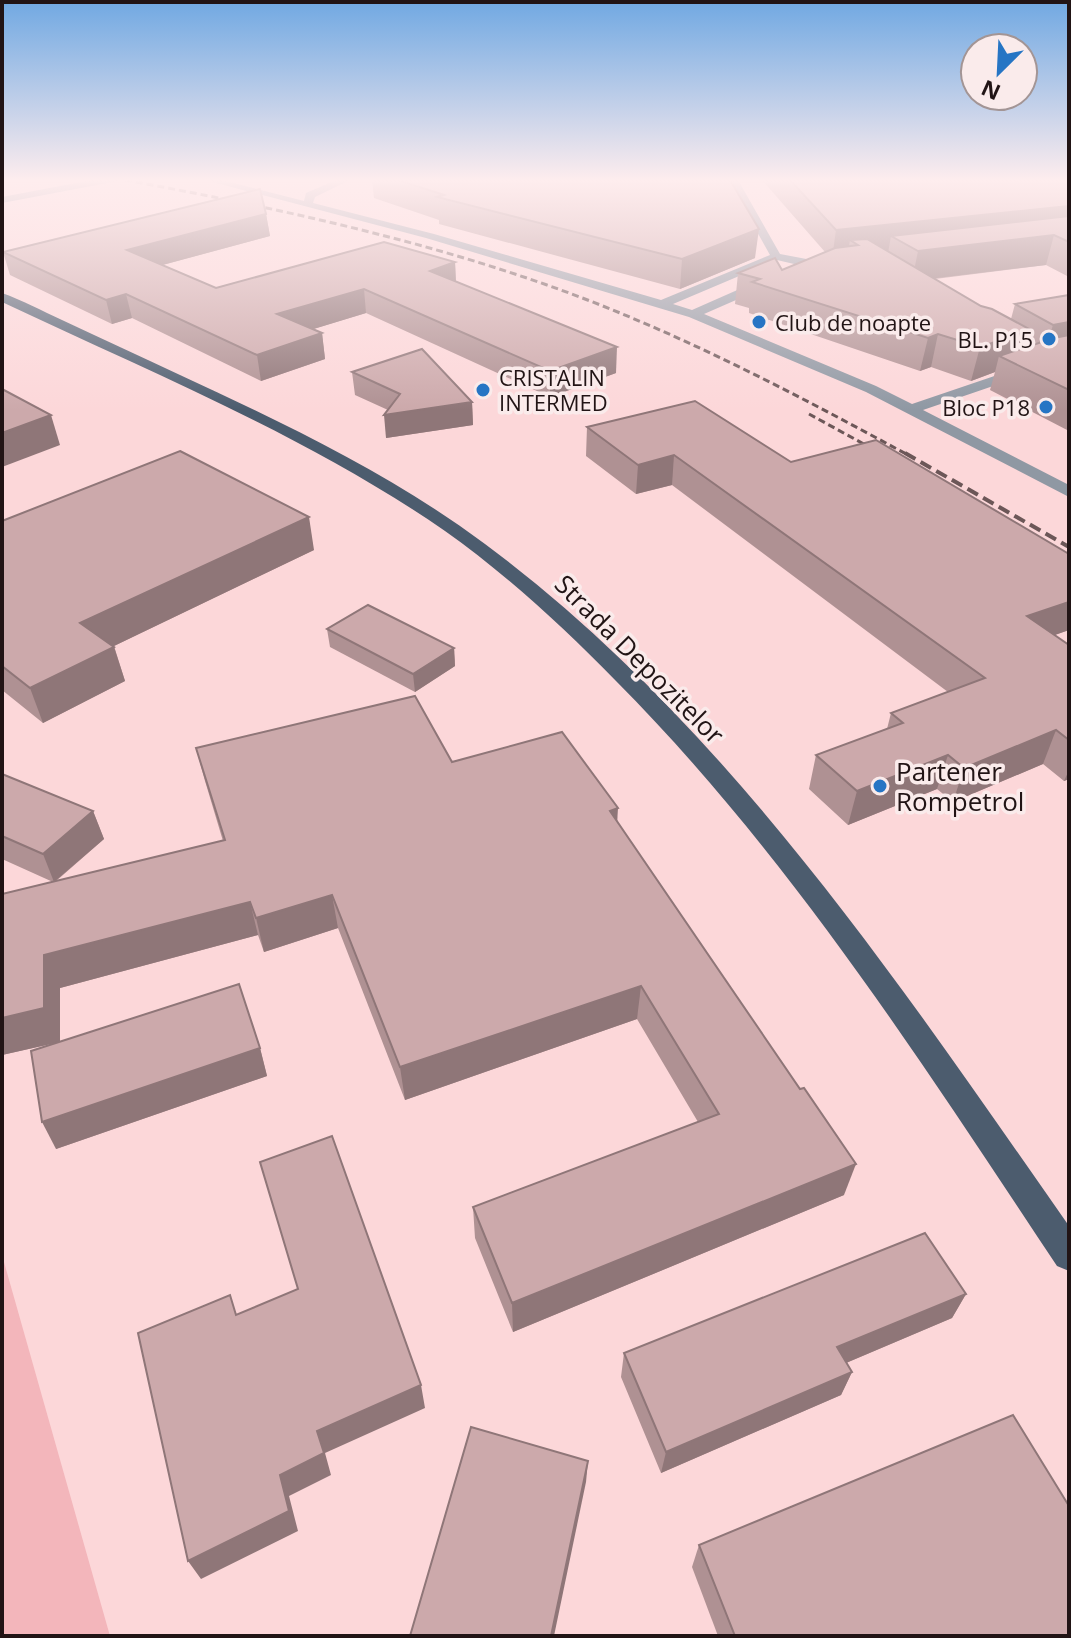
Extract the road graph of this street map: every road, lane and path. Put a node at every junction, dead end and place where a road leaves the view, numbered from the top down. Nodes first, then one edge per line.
1 (494, 256) edge
2 (775, 256) edge
3 (778, 256) edge
4 (807, 264) junction
5 (842, 264) edge
6 (793, 271) edge
7 (779, 277) edge
8 (2, 297) edge
9 (663, 304) junction
10 (693, 314) junction
11 (1028, 358) edge
12 (912, 409) junction
13 (1069, 492) edge
14 (1069, 1255) edge

1 - 9 street
2 - 9 street
3 - 4 street
4 - 5 street
4 - 6 street
7 - 10 street
8 - 14 main road, Strada Depozitelor
9 - 10 street
10 - 12 street
11 - 12 street
12 - 13 street

